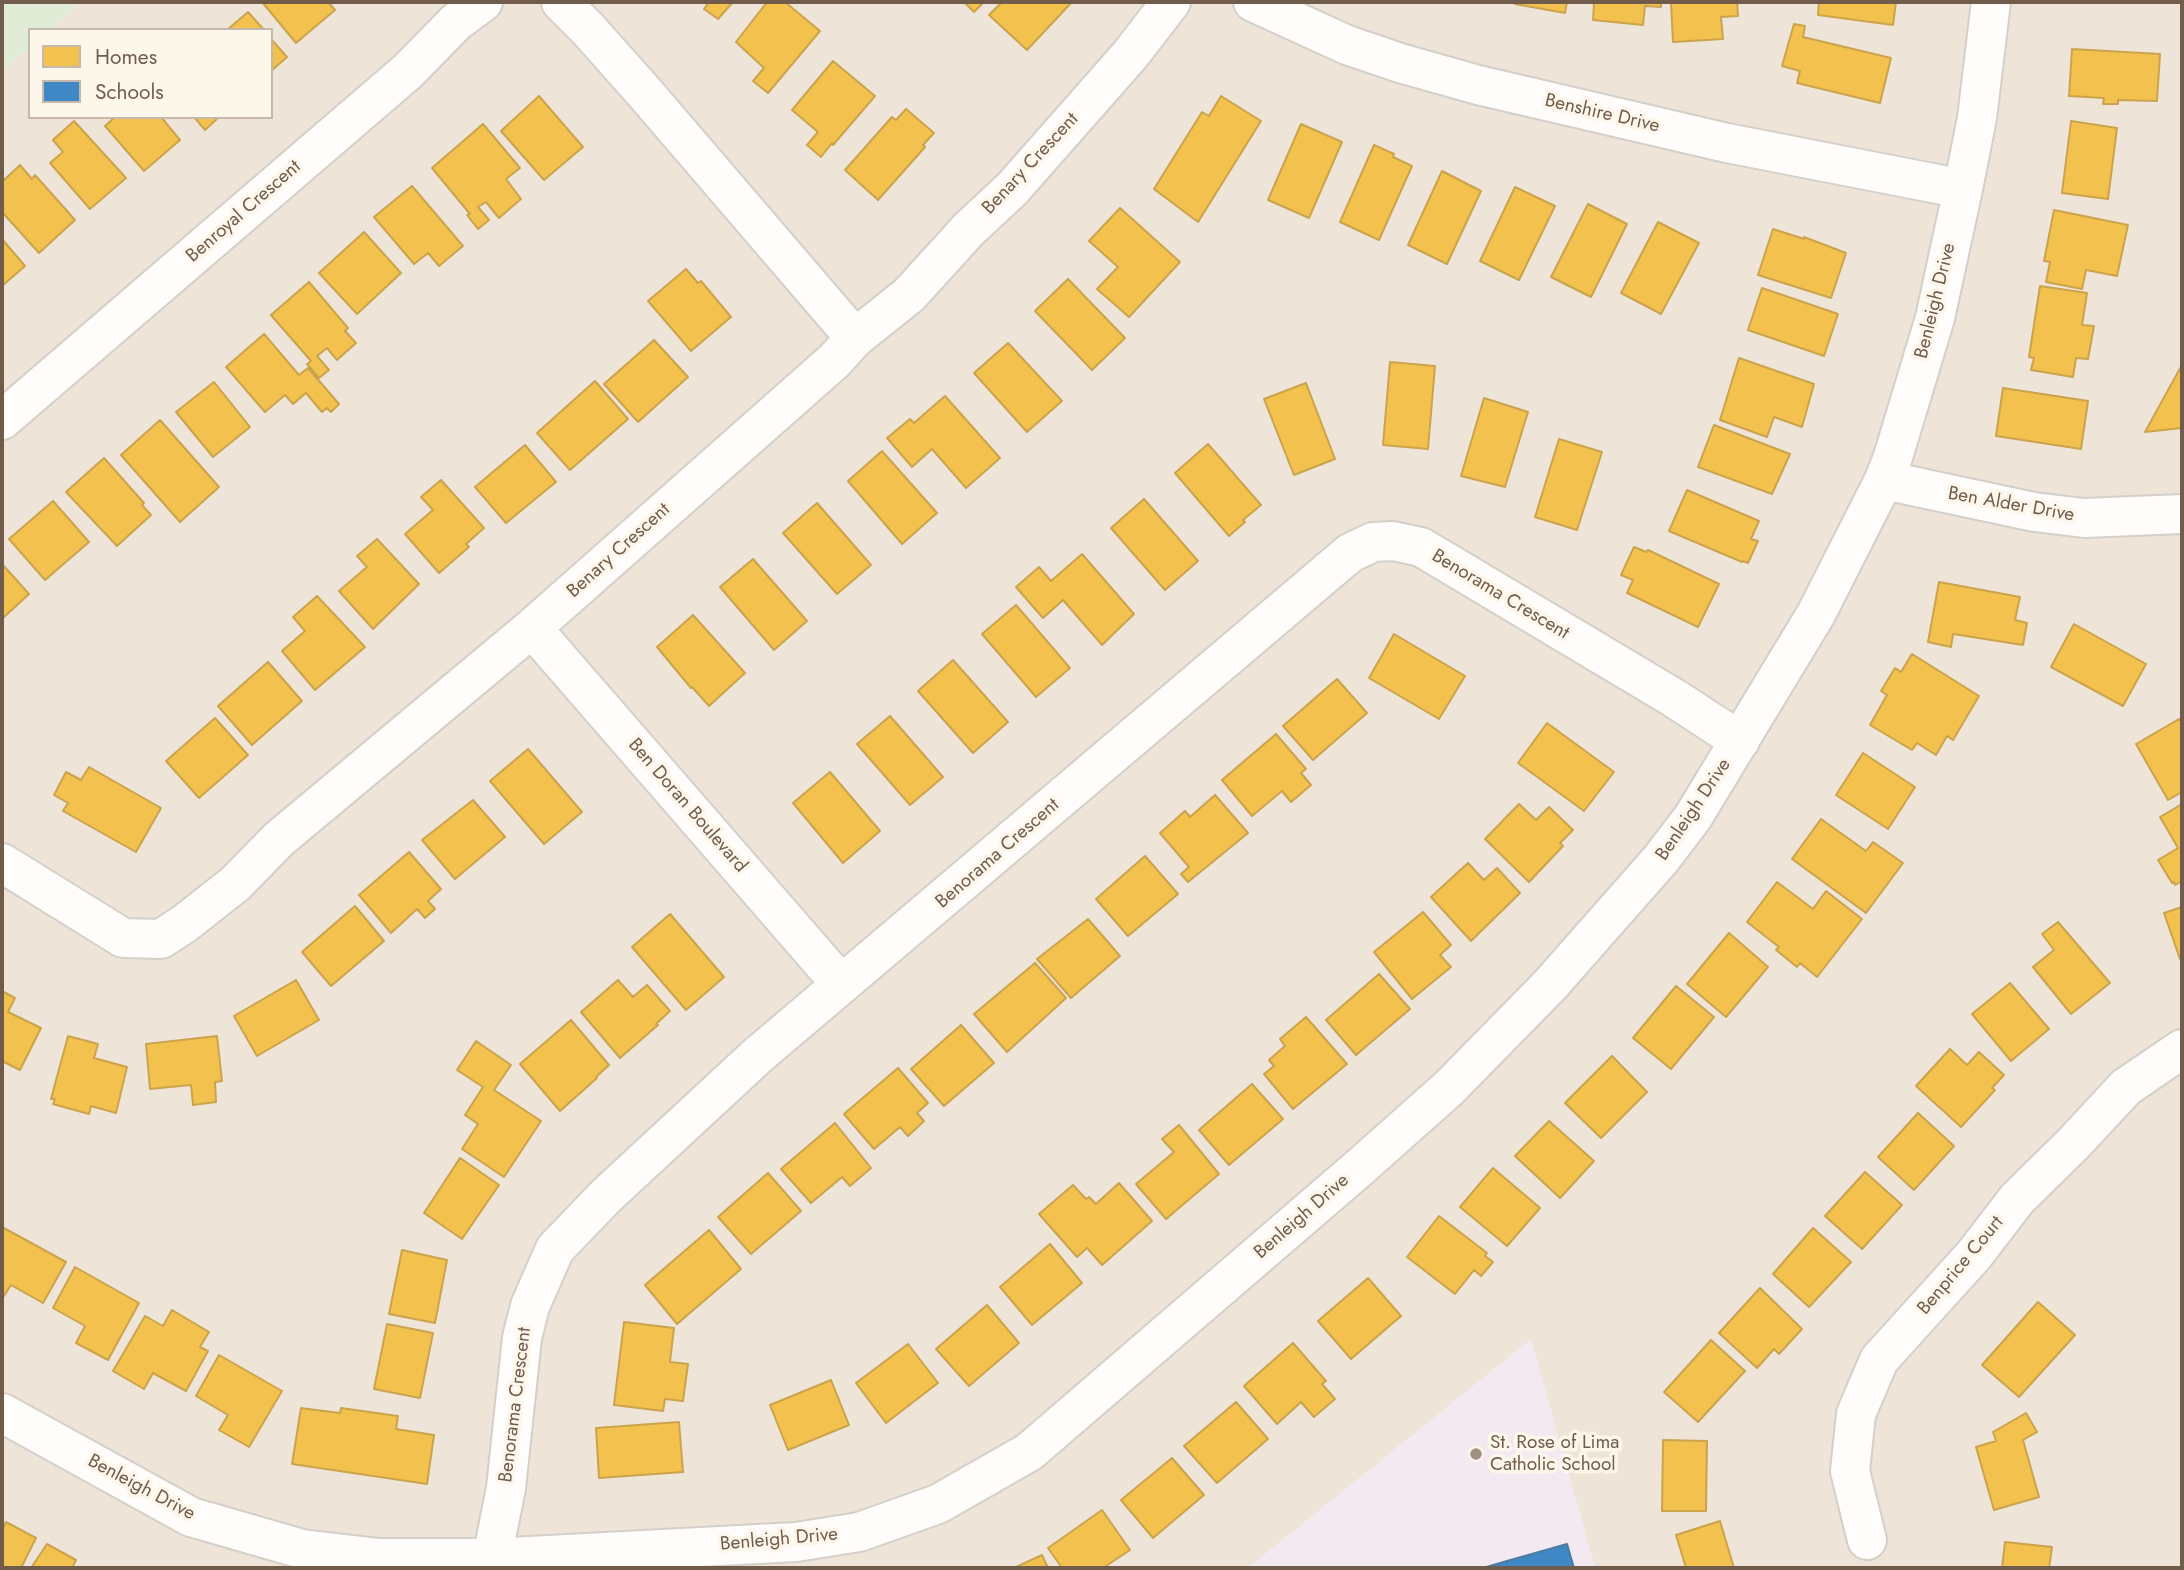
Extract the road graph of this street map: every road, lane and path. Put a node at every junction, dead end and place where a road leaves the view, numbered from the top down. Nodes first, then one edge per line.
1 (483, 2) edge
2 (561, 2) edge
3 (1171, 2) edge
4 (1253, 2) edge
5 (1991, 2) edge
6 (1963, 189) junction
7 (855, 338) junction
8 (2, 420) edge
9 (1884, 480) junction
10 (2182, 514) edge
11 (532, 628) junction
12 (1741, 741) junction
13 (2, 863) edge
14 (841, 984) junction
15 (2182, 1049) edge
16 (2, 1413) edge
17 (1867, 1540) dead end
18 (490, 1563) edge

1 - 8 street, Benroyal Crescent
2 - 7 street
3 - 7 street, Benary Crescent
4 - 6 street, Benshire Drive
5 - 6 street, Benleigh Drive
6 - 9 street, Benleigh Drive
7 - 11 street, Benary Crescent
9 - 10 street, Ben Alder Drive
9 - 12 street, Benleigh Drive
11 - 13 street, Benary Crescent
11 - 14 street, Ben Doran Boulevard
12 - 14 street, Benorama Crescent
12 - 18 street, Benleigh Drive
14 - 18 street, Benorama Crescent
15 - 17 street, Benprice Court
16 - 18 street, Benleigh Drive

